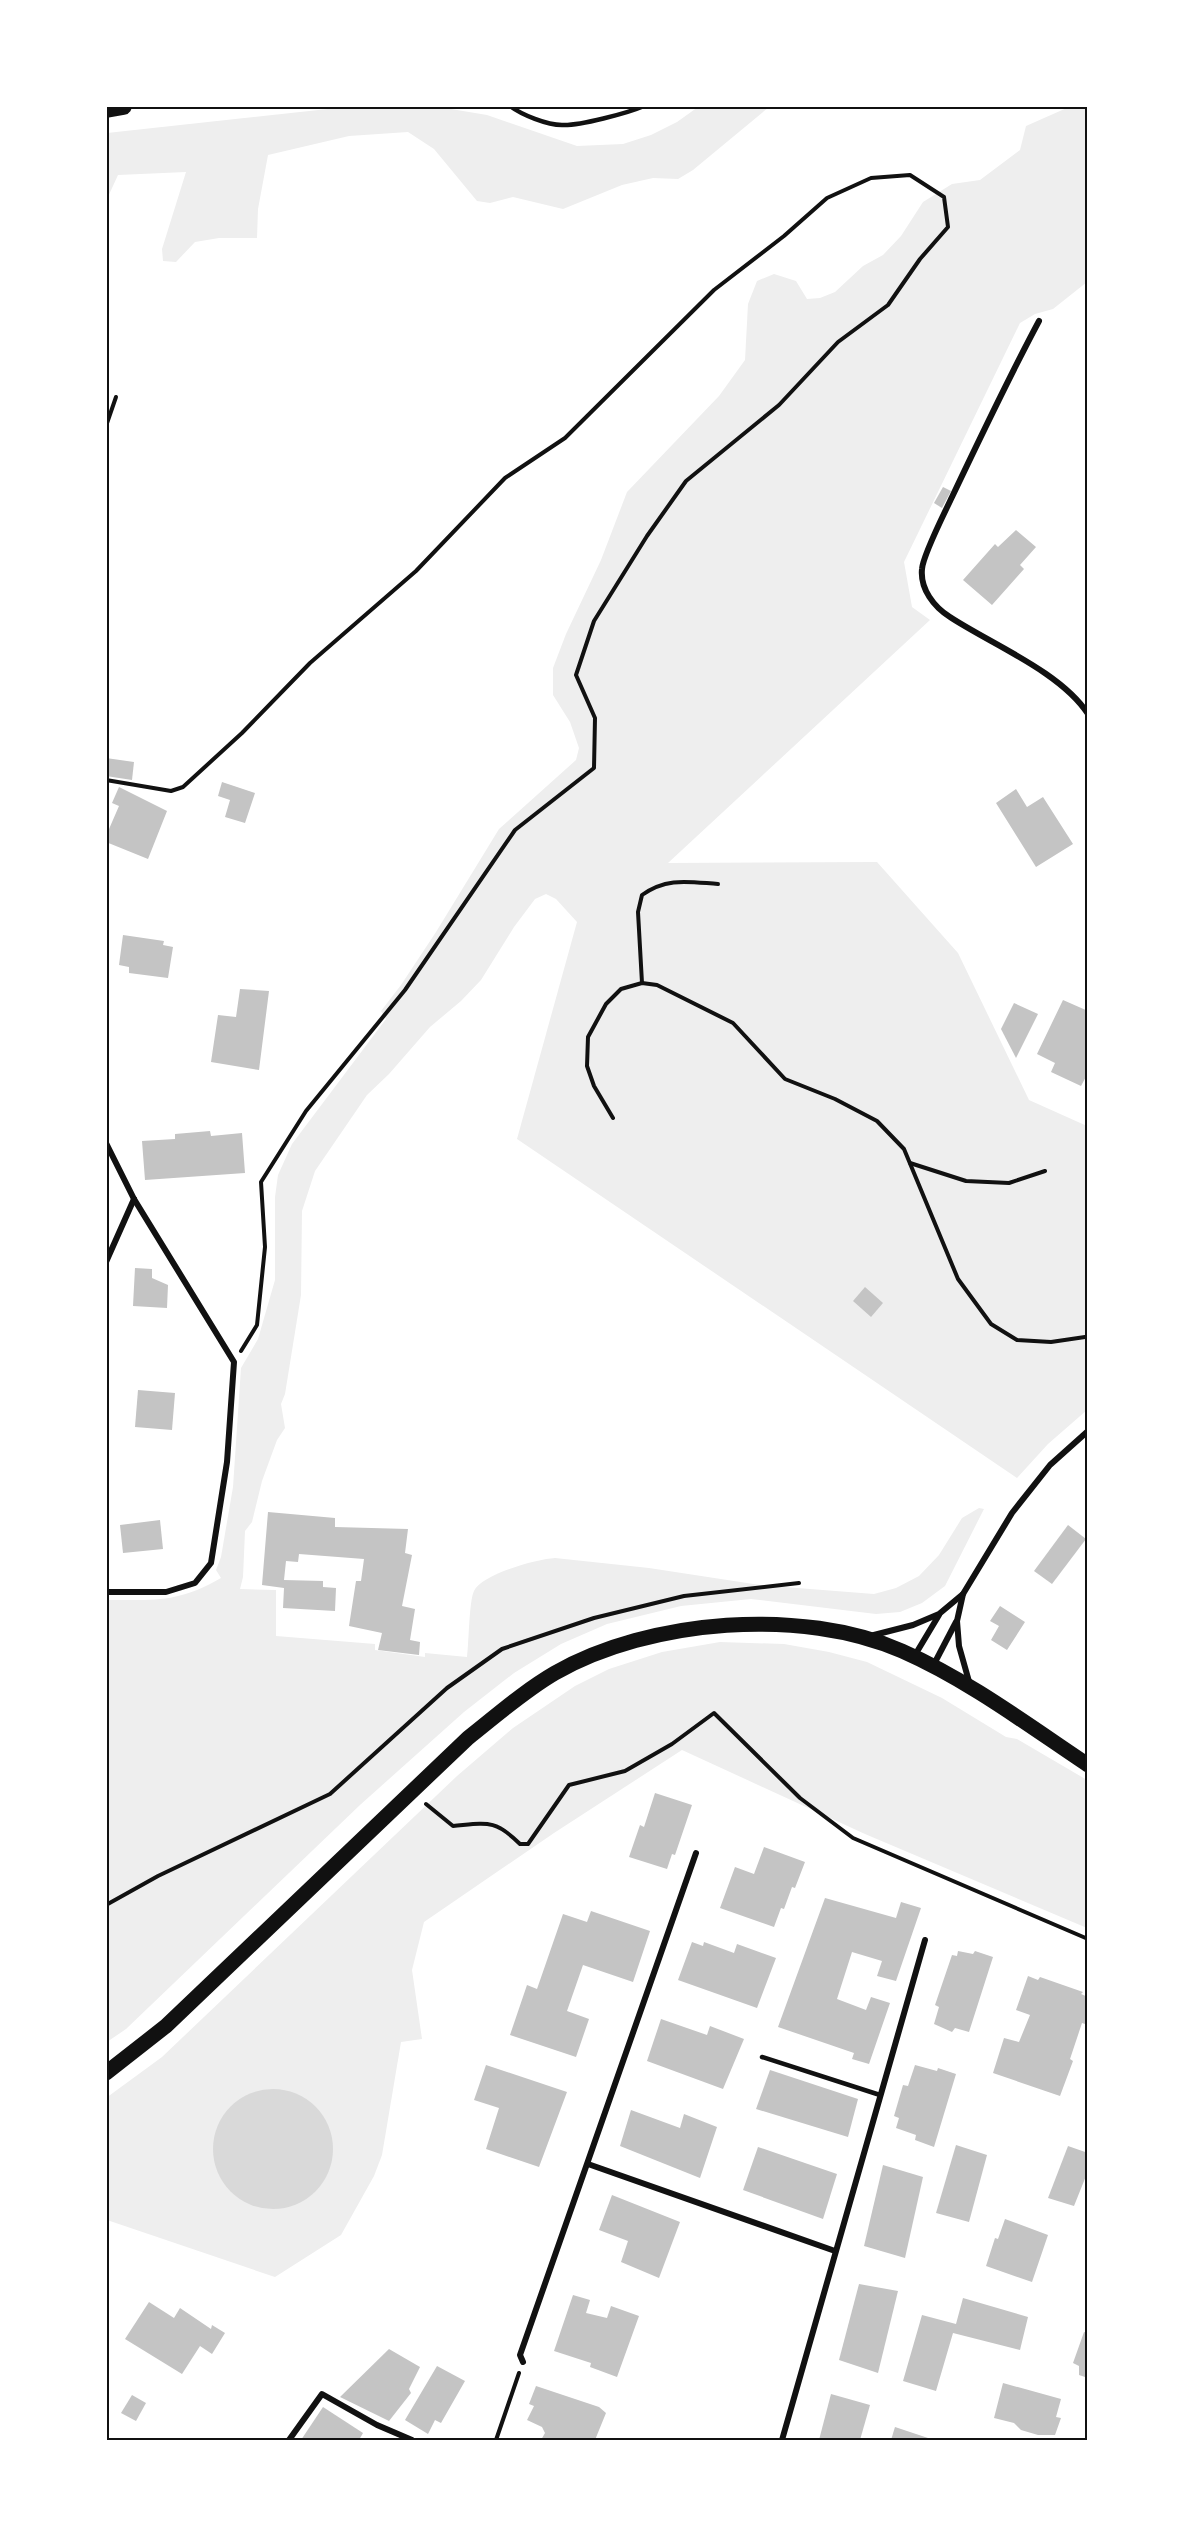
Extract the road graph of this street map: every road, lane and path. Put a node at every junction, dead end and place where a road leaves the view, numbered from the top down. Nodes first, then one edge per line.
1 (123, 106) edge
2 (510, 106) edge
3 (644, 106) edge
4 (106, 110) edge
5 (1039, 321) dead end
6 (116, 397) dead end
7 (106, 426) edge
8 (1088, 714) edge
9 (106, 780) edge
10 (718, 884) dead end
11 (642, 983) junction
12 (613, 1118) dead end
13 (106, 1143) edge
14 (910, 1163) junction
15 (1045, 1171) dead end
16 (134, 1199) junction
17 (106, 1262) edge
18 (1086, 1337) dead end
19 (234, 1362) junction
20 (1088, 1431) edge
21 (799, 1583) dead end
22 (106, 1592) edge
23 (963, 1594) junction
24 (939, 1614) junction
25 (957, 1621) junction
26 (864, 1638) junction
27 (914, 1657) junction
28 (932, 1666) junction
29 (971, 1689) junction
30 (1088, 1765) edge
31 (426, 1804) dead end
32 (696, 1853) dead end
33 (106, 1905) edge
34 (1088, 1939) edge
35 (925, 1940) dead end
36 (762, 2057) dead end
37 (106, 2073) edge
38 (880, 2095) junction
39 (588, 2164) junction
40 (835, 2250) junction
41 (522, 2362) joint
42 (289, 2440) edge
43 (412, 2440) edge
44 (496, 2440) edge
45 (782, 2440) edge

1 - 4 highway
2 - 3 lane
5 - 8 street
6 - 7 path
9 - 19 path
10 - 11 path
11 - 12 path
11 - 14 path
13 - 16 street
14 - 15 path
14 - 18 path
16 - 17 street
16 - 19 street
19 - 22 street
20 - 23 street
21 - 33 path
23 - 24 street
23 - 25 street
24 - 26 street
24 - 27 street
25 - 28 street
25 - 29 street
26 - 27 main road
26 - 37 main road
27 - 28 main road
28 - 29 main road
29 - 30 main road
31 - 34 path
32 - 39 street
35 - 38 street
36 - 38 lane
38 - 40 street
39 - 40 street
39 - 41 street
40 - 45 street
41 - 44 path
42 - 43 street

